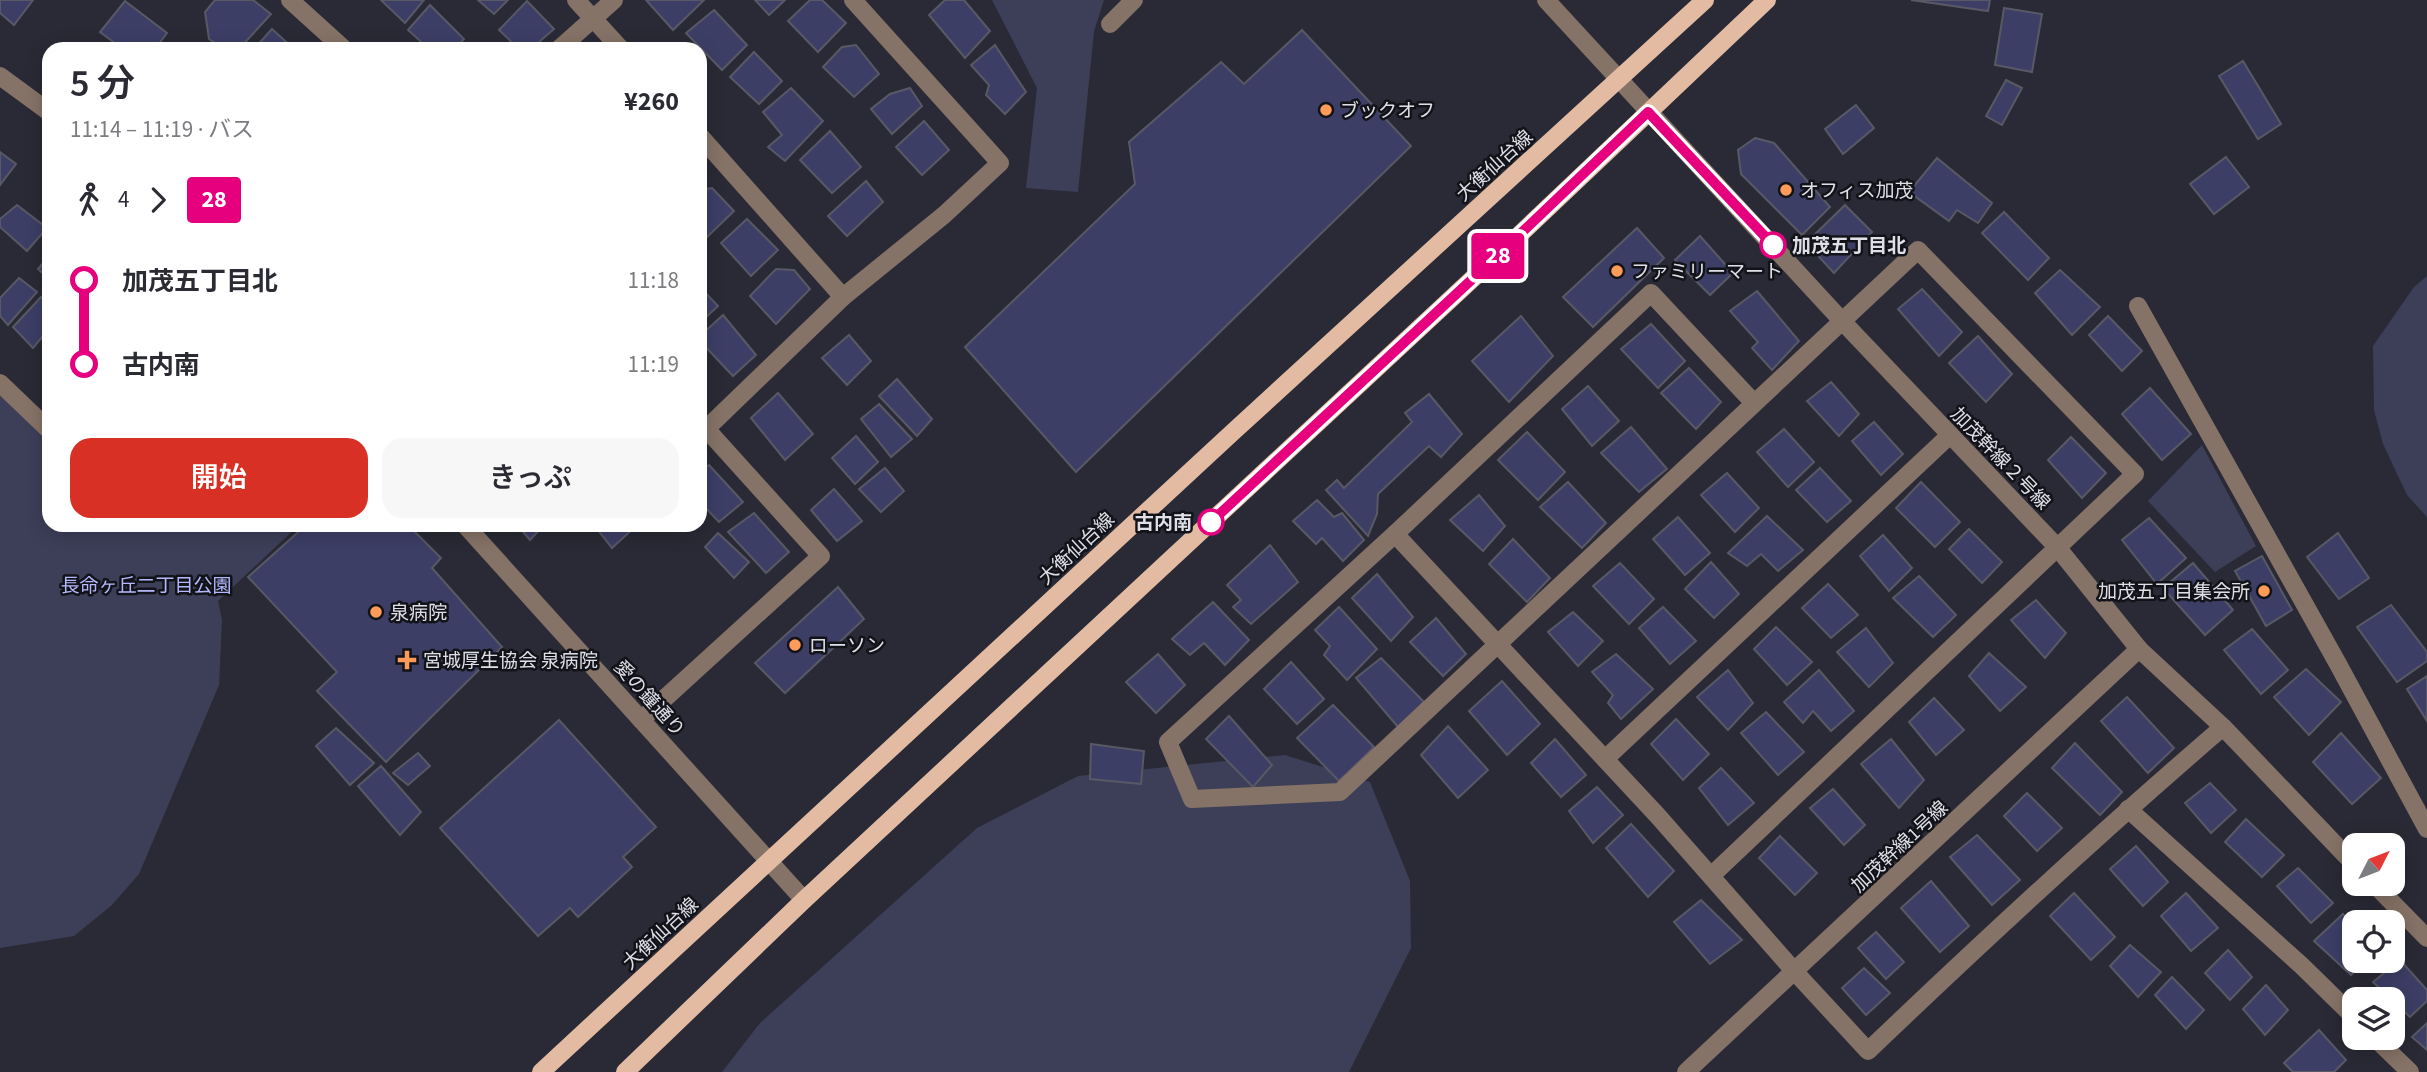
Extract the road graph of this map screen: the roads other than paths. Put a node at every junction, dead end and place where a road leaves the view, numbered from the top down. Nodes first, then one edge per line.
1 (290, 0) edge
2 (576, 0) edge
3 (614, 0) edge
4 (853, 0) edge
5 (1134, 0) edge
6 (1546, 0) edge
7 (1705, 0) edge
8 (1767, 0) edge
9 (593, 19) junction
10 (1110, 23) dead end
11 (336, 42) edge
12 (567, 42) edge
13 (614, 42) edge
14 (0, 76) edge
15 (1618, 79) junction
16 (42, 107) edge
17 (1648, 112) junction
18 (707, 144) edge
19 (843, 297) junction
20 (2138, 306) dead end
21 (1843, 322) junction
22 (0, 383) edge
23 (1754, 403) junction
24 (707, 421) edge
25 (42, 423) edge
26 (707, 429) edge
27 (1950, 435) junction
28 (471, 532) edge
29 (1395, 534) junction
30 (2057, 547) junction
31 (1498, 645) junction
32 (2139, 649) junction
33 (641, 720) junction
34 (2223, 727) junction
35 (1605, 759) junction
36 (2128, 809) junction
37 (2427, 829) edge
38 (2342, 851) edge
39 (769, 859) junction
40 (1712, 875) junction
41 (2386, 896) edge
42 (804, 900) junction
43 (2427, 938) edge
44 (1795, 972) junction
45 (2342, 1006) edge
46 (2387, 1050) edge
47 (541, 1072) edge
48 (625, 1072) edge
49 (1686, 1072) edge
50 (2410, 1072) edge

1 - 11 street
2 - 9 street
3 - 9 street
4 - 19 street
5 - 10 street
6 - 15 street, 加茂幹線２号線
7 - 15 main road, 大衡仙台線
8 - 17 main road
9 - 12 street
9 - 13 street
14 - 16 street
15 - 17 street, 加茂幹線２号線
15 - 39 main road, 大衡仙台線
17 - 21 street, 加茂幹線２号線
17 - 42 main road
18 - 19 street
19 - 24 street
20 - 37 street
21 - 23 street
21 - 27 street, 加茂幹線２号線
21 - 30 street
22 - 25 street
23 - 29 street
23 - 31 street
26 - 33 street
27 - 30 street, 加茂幹線２号線
27 - 35 street
28 - 33 street, 愛の鐘通り
29 - 31 street
29 - 31 street
30 - 32 street, 加茂幹線２号線
30 - 40 street
31 - 35 street
32 - 34 street, 加茂幹線２号線
32 - 44 street, 加茂幹線1号線
33 - 39 street, 愛の鐘通り
34 - 36 street
34 - 38 street, 加茂幹線２号線
35 - 40 street
36 - 44 street
36 - 45 street
39 - 42 street, 愛の鐘通り
39 - 47 main road, 大衡仙台線
40 - 44 street
41 - 43 street
42 - 48 main road
44 - 49 street, 加茂幹線1号線
46 - 50 street

